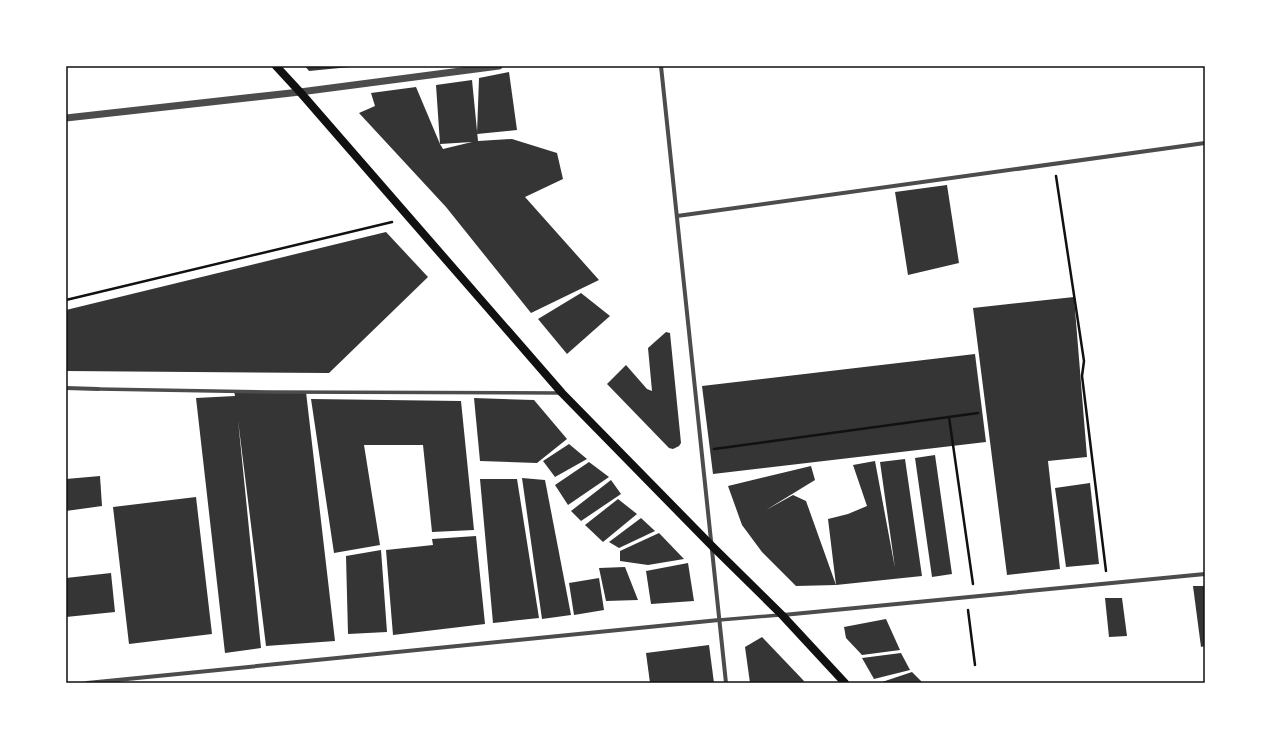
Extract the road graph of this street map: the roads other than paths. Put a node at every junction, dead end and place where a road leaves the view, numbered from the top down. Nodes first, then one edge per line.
1 (276, 66) edge
2 (499, 66) edge
3 (661, 66) edge
4 (300, 92) junction
5 (66, 118) edge
6 (1205, 143) edge
7 (677, 216) junction
8 (66, 388) edge
9 (98, 389) joint
10 (562, 393) junction
11 (711, 545) junction
12 (1205, 574) edge
13 (782, 615) junction
14 (719, 620) junction
15 (87, 683) edge
16 (726, 683) edge
17 (845, 683) edge

1 - 4 main road
2 - 4 street
3 - 7 street
4 - 5 street
4 - 10 main road
6 - 7 street
7 - 11 street
8 - 9 street
9 - 10 street
10 - 11 main road
11 - 13 main road
11 - 14 street
12 - 13 street
13 - 14 street
13 - 17 main road
14 - 15 street
14 - 16 street

